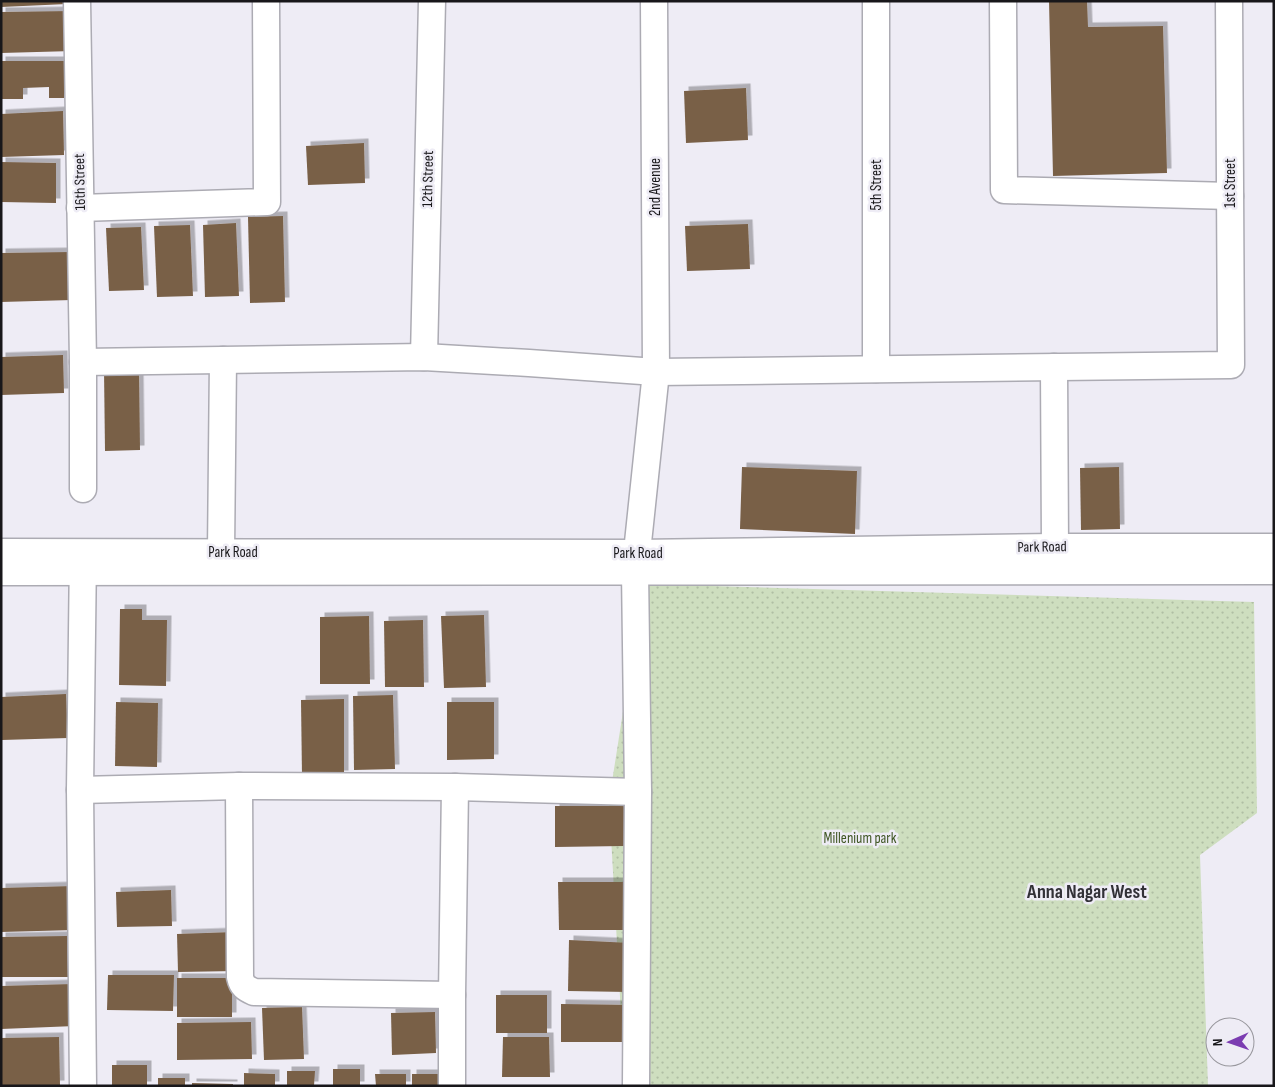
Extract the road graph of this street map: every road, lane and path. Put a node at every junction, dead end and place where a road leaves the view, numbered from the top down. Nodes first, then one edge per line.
1 (77, 1) edge
2 (266, 1) edge
3 (432, 1) edge
4 (654, 1) edge
5 (876, 1) edge
6 (1003, 1) edge
7 (1229, 1) edge
8 (1230, 196) junction
9 (80, 208) junction
10 (424, 357) junction
11 (223, 360) junction
12 (83, 362) junction
13 (1054, 368) junction
14 (876, 370) junction
15 (656, 372) junction
16 (83, 489) dead end
17 (1055, 547) junction
18 (1274, 547) edge
19 (1, 552) edge
20 (221, 552) junction
21 (83, 562) junction
22 (636, 562) junction
23 (1274, 571) edge
24 (1, 572) edge
25 (239, 786) junction
26 (454, 787) junction
27 (80, 790) junction
28 (638, 792) junction
29 (452, 995) junction
30 (83, 1086) edge
31 (452, 1086) edge
32 (636, 1086) edge

1 - 9 street, 16th Street
2 - 9 street
3 - 10 street, 12th Street
4 - 15 street, 2nd Avenue
5 - 14 street, 5th Street
6 - 8 street
7 - 8 street, 1st Street
8 - 13 street, 1st Street
9 - 12 street, 16th Street
10 - 11 street
10 - 15 street
11 - 12 street
11 - 20 street
12 - 16 street, 16th Street
13 - 14 street
13 - 17 street
14 - 15 street
15 - 22 street, 2nd Avenue
17 - 18 street, Park Road
17 - 22 street, Park Road
19 - 21 street, Park Road
20 - 21 street, Park Road
20 - 22 street, Park Road
21 - 22 street, Park Road
21 - 24 street, Park Road
21 - 27 street
22 - 23 street, Park Road
22 - 28 street, 2nd Avenue
25 - 26 street
25 - 27 street
25 - 29 street
26 - 28 street
26 - 29 street
27 - 30 street
28 - 32 street, 2nd Avenue
29 - 31 street

